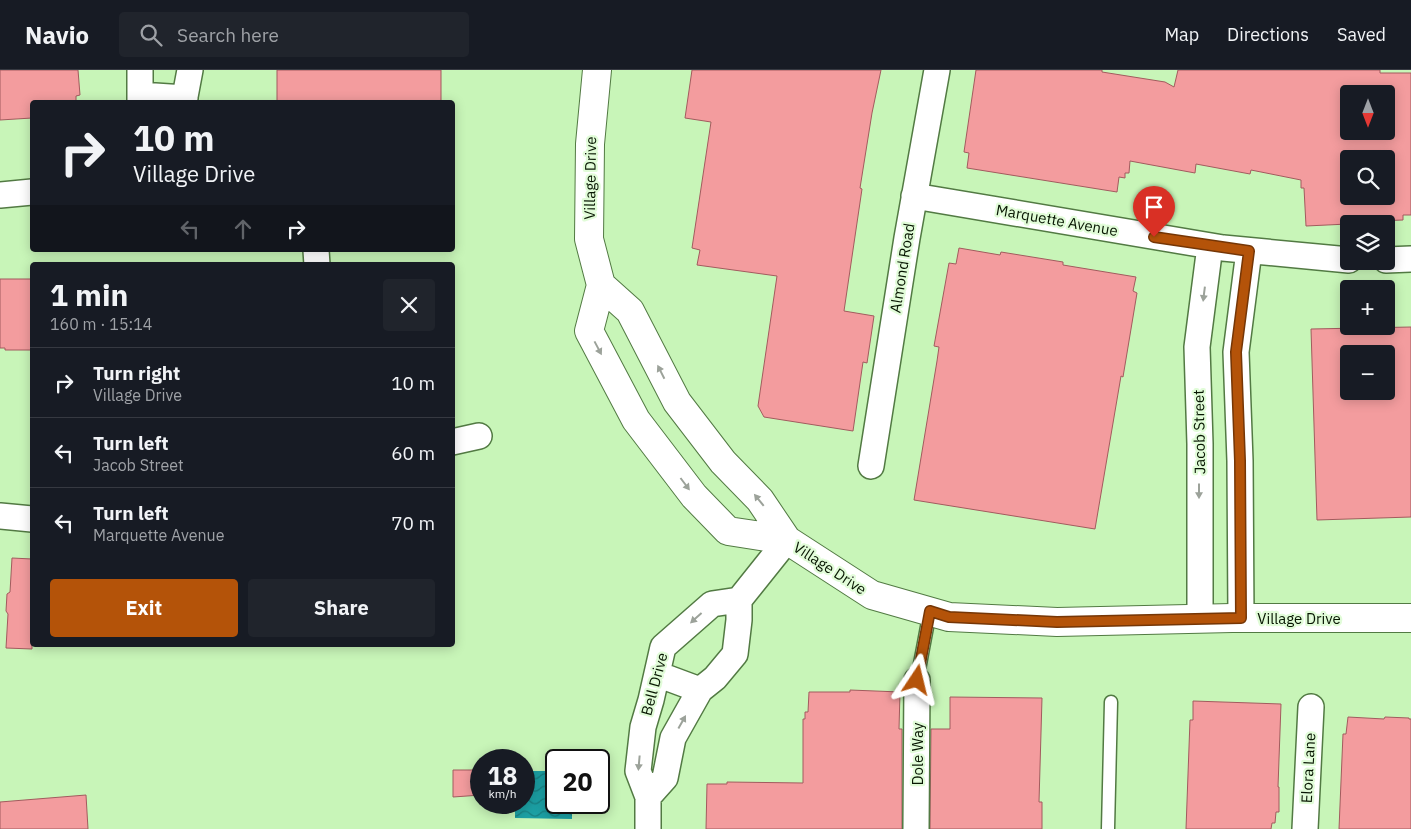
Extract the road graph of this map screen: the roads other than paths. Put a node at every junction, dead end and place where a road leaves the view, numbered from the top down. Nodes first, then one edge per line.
1 (140, 70) edge
2 (190, 70) edge
3 (597, 70) edge
4 (937, 70) edge
5 (140, 99) edge
6 (185, 100) edge
7 (30, 192) edge
8 (0, 195) edge
9 (914, 196) junction
10 (1210, 246) junction
11 (1249, 251) junction
12 (1340, 259) edge
13 (1395, 260) edge
14 (1411, 260) edge
15 (601, 286) junction
16 (479, 436) dead end
17 (455, 441) edge
18 (871, 466) dead end
19 (0, 516) edge
20 (30, 519) edge
21 (787, 540) junction
22 (739, 600) junction
23 (930, 611) junction
24 (1241, 618) junction
25 (1411, 618) edge
26 (1200, 619) junction
27 (657, 674) junction
28 (917, 680) joint
29 (700, 690) junction
30 (1111, 702) dead end
31 (1311, 707) dead end
32 (648, 796) junction
33 (648, 829) edge
34 (916, 829) edge
35 (1108, 829) edge
36 (1305, 829) edge

1 - 5 street
2 - 6 street
3 - 15 street, Village Drive
4 - 9 street, Almond Road
5 - 6 street
7 - 8 street
9 - 10 street, Marquette Avenue
9 - 18 street, Almond Road
10 - 11 street, Marquette Avenue
10 -> 26 street, Jacob Street
11 - 12 street, Marquette Avenue
11 - 24 street
13 - 14 street
21 -> 15 street, Village Drive
15 -> 21 street, Village Drive
16 - 17 street
19 - 20 street
21 - 22 street
21 - 23 street, Village Drive
22 -> 27 street, Bell Drive
22 - 29 street
23 - 26 street, Village Drive
23 - 28 lane
24 - 25 street, Village Drive
24 - 26 street, Village Drive
27 - 29 street
27 -> 32 street, Bell Drive
28 - 34 street, Dole Way
32 -> 29 street
30 - 35 lane
31 - 36 street, Elora Lane
32 - 33 street, Bell Drive

